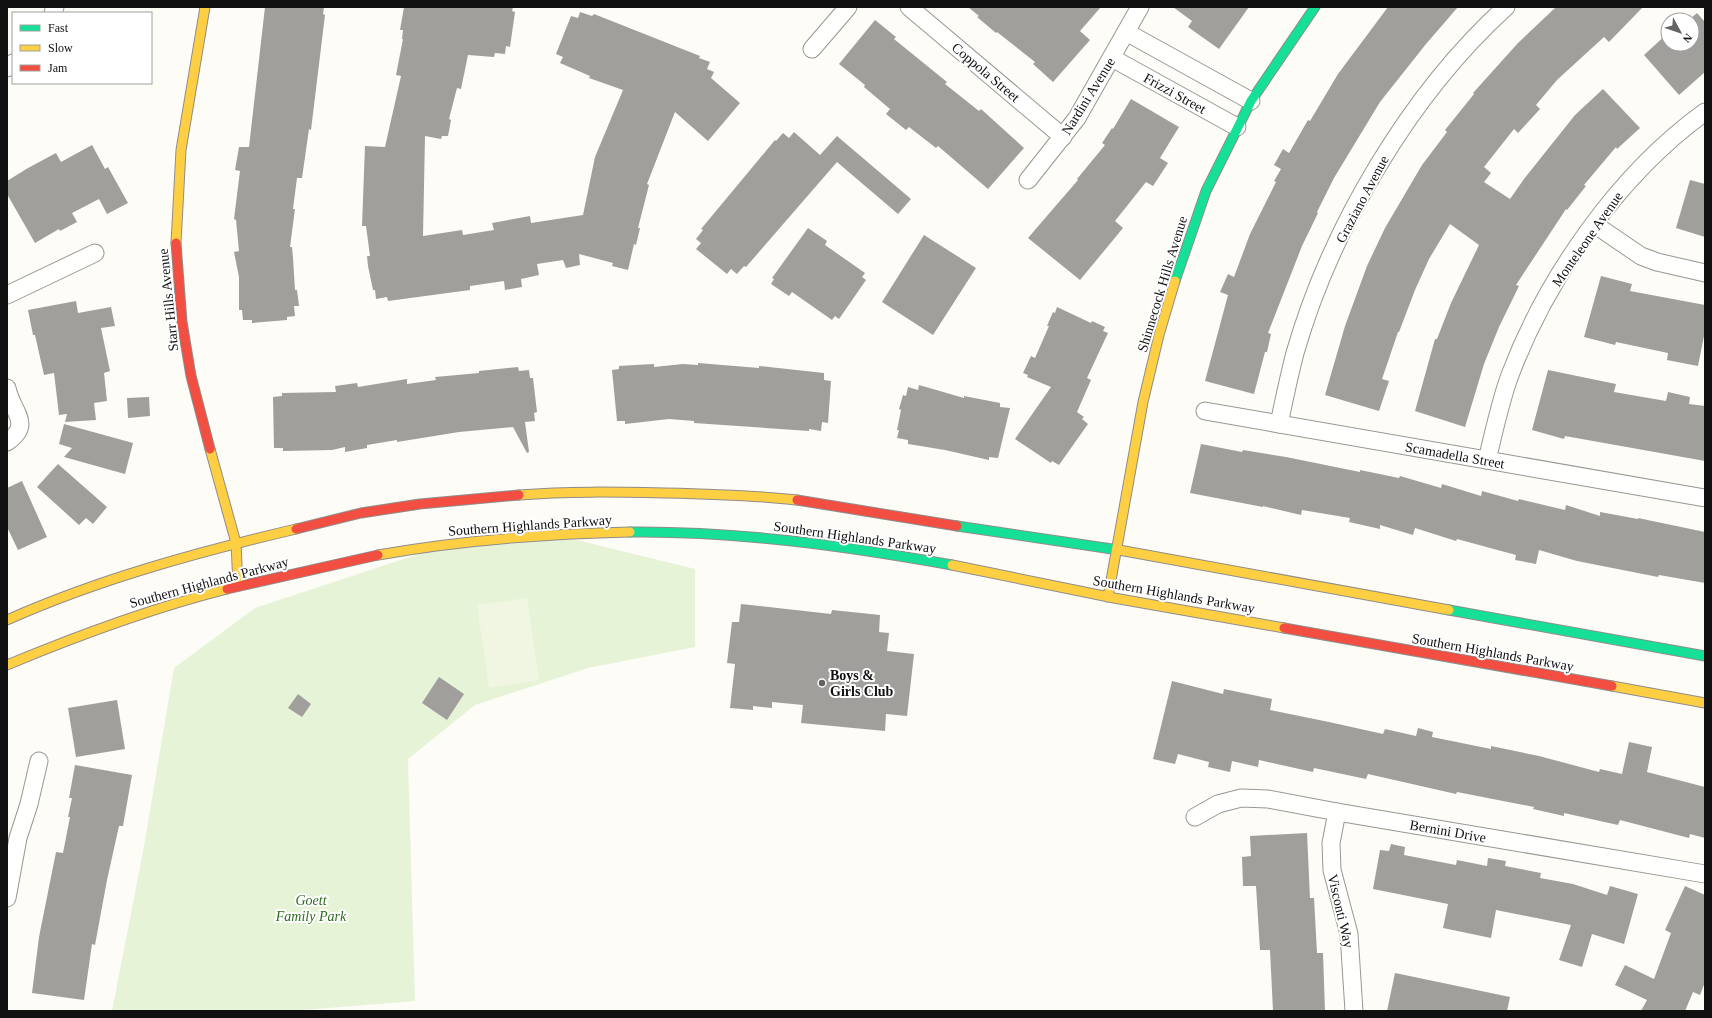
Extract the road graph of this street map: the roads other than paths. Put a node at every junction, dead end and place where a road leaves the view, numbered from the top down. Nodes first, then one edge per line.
1 (205, 7) edge
2 (848, 7) edge
3 (909, 7) edge
4 (1140, 7) edge
5 (1315, 7) edge
6 (1506, 7) edge
7 (1126, 32) junction
8 (812, 49) dead end
9 (1112, 58) junction
10 (1251, 102) junction
11 (1705, 112) edge
12 (1237, 127) junction
13 (1063, 137) junction
14 (1028, 180) dead end
15 (1594, 224) junction
16 (95, 253) dead end
17 (1705, 273) edge
18 (7, 295) edge
19 (7, 388) edge
20 (1205, 411) dead end
21 (1279, 424) junction
22 (12, 439) edge
23 (1487, 460) junction
24 (1705, 498) edge
25 (236, 544) junction
26 (1117, 550) junction
27 (238, 586) junction
28 (1108, 597) junction
29 (7, 620) edge
30 (1705, 656) edge
31 (7, 665) edge
32 (1705, 704) edge
33 (39, 761) dead end
34 (1337, 812) junction
35 (1195, 817) dead end
36 (1705, 874) edge
37 (7, 898) edge
38 (1354, 1011) edge

1 - 25 main road, Starr Hills Avenue
2 - 8 street
3 - 13 street, Coppola Street
4 - 7 street, Nardini Avenue
5 - 10 main road, Shinnecock Hills Avenue
6 - 21 street, Graziano Avenue
7 - 9 street, Nardini Avenue
7 - 10 street, Frizzi Street
9 - 12 street, Frizzi Street
9 - 13 street, Nardini Avenue
10 - 12 main road, Shinnecock Hills Avenue
11 - 15 street, Monteleone Avenue
12 - 26 main road, Shinnecock Hills Avenue
13 - 14 street, Nardini Avenue
15 - 17 street
15 - 23 street, Monteleone Avenue
16 - 18 street
19 - 22 street
20 - 21 street, Scamadella Street
21 - 23 street, Scamadella Street
23 - 24 street, Scamadella Street
25 - 26 main road, Southern Highlands Parkway
25 - 27 main road, Starr Hills Avenue
25 - 29 main road, Southern Highlands Parkway
26 - 28 main road, Shinnecock Hills Avenue
26 - 30 main road, Southern Highlands Parkway
27 - 28 main road, Southern Highlands Parkway
27 - 31 main road, Southern Highlands Parkway
28 - 32 main road, Southern Highlands Parkway
33 - 37 street
34 - 35 street, Bernini Drive
34 - 36 street, Bernini Drive
34 - 38 street, Visconti Way

